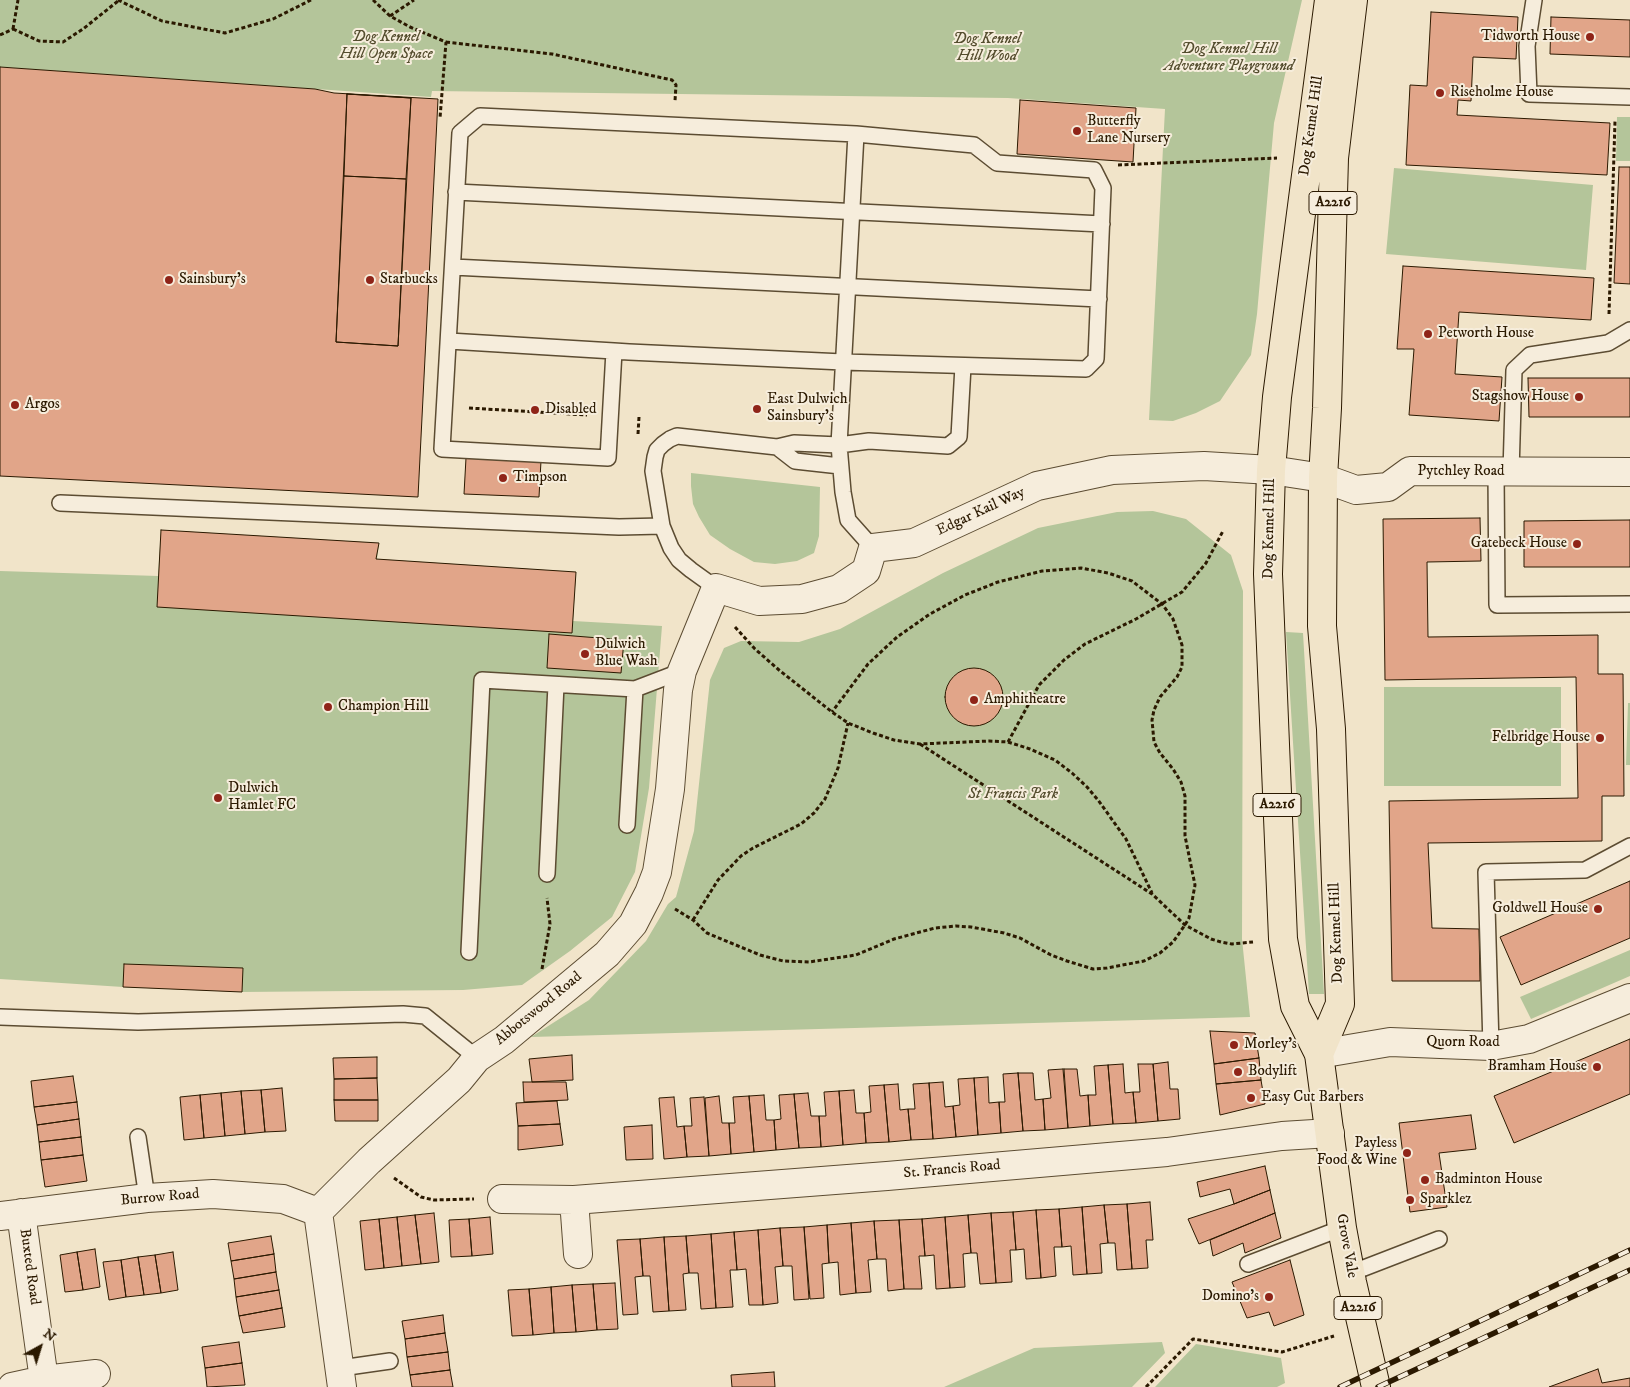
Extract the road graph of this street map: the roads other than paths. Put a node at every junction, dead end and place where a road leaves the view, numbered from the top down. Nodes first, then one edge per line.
1 (1329, 0) edge
2 (1354, 0) edge
3 (1534, 0) edge
4 (1623, 97) edge
5 (856, 134) junction
6 (456, 192) junction
7 (852, 210) junction
8 (1102, 224) junction
9 (453, 267) junction
10 (848, 286) junction
11 (1099, 299) junction
12 (1630, 330) edge
13 (448, 341) junction
14 (614, 351) junction
15 (843, 362) junction
16 (963, 366) junction
17 (839, 445) junction
18 (777, 447) junction
19 (840, 466) junction
20 (1271, 470) junction
21 (1504, 472) junction
22 (1630, 472) edge
23 (1323, 478) junction
24 (60, 503) dead end
25 (662, 526) junction
26 (873, 548) junction
27 (716, 588) junction
28 (1630, 604) edge
29 (682, 671) junction
30 (556, 685) junction
31 (635, 689) junction
32 (627, 826) dead end
33 (1630, 846) edge
34 (547, 874) dead end
35 (469, 952) dead end
36 (1630, 998) edge
37 (0, 1017) edge
38 (1491, 1046) junction
39 (1319, 1054) junction
40 (477, 1058) junction
41 (1330, 1133) junction
42 (138, 1137) dead end
43 (147, 1198) junction
44 (502, 1199) road end
45 (574, 1200) junction
46 (318, 1212) junction
47 (10, 1215) edge
48 (1342, 1228) junction
49 (1439, 1239) dead end
50 (578, 1254) dead end
51 (1248, 1264) dead end
52 (1350, 1273) junction
53 (390, 1361) dead end
54 (96, 1374) dead end
55 (342, 1378) edge
56 (44, 1380) junction
57 (12, 1387) edge
58 (1376, 1387) edge

1 - 20 main road, Dog Kennel Hill / A2216
2 - 23 main road, Dog Kennel Hill / A2216
3 - 4 lane
5 - 6 lane
5 - 7 lane
5 - 8 lane
6 - 7 lane
6 - 9 lane
7 - 8 lane
7 - 10 lane
8 - 11 lane
9 - 10 lane
9 - 13 lane
10 - 11 lane
10 - 15 lane
11 - 16 lane
12 - 21 lane
13 - 14 lane
13 - 14 lane
14 - 15 lane
15 - 16 lane
15 - 17 lane
16 - 17 lane
17 - 18 lane
17 - 19 lane
18 - 19 lane
18 - 25 lane
19 - 26 lane
20 - 23 street, Pytchley Road
20 - 26 street, Edgar Kail Way
20 - 39 main road, Dog Kennel Hill / A2216
21 - 22 street, Pytchley Road
21 - 23 street, Pytchley Road
21 - 28 lane
23 - 39 main road, Dog Kennel Hill / A2216
24 - 25 lane
25 - 27 lane
26 - 27 street
27 - 29 street, Abbotswood Road
29 - 31 lane
29 - 40 street, Abbotswood Road
30 - 31 lane
30 - 34 lane
30 - 35 lane
31 - 32 lane
33 - 38 lane
36 - 38 street, Quorn Road
37 - 40 lane
38 - 39 street, Quorn Road
39 - 41 main road, Dog Kennel Hill / A2216
40 - 46 street, Abbotswood Road
41 - 45 street, St. Francis Road
41 - 48 main road, Grove Vale / A2216
42 - 43 lane
43 - 46 street, Burrow Road
43 - 47 street, Burrow Road
44 - 45 street, St. Francis Road
45 - 50 street
46 - 55 street
47 - 56 street, Buxted Road
48 - 51 lane
48 - 52 main road, Grove Vale / A2216
49 - 52 lane
52 - 58 main road, Grove Vale / A2216
53 - 55 lane
54 - 56 street
56 - 57 street

